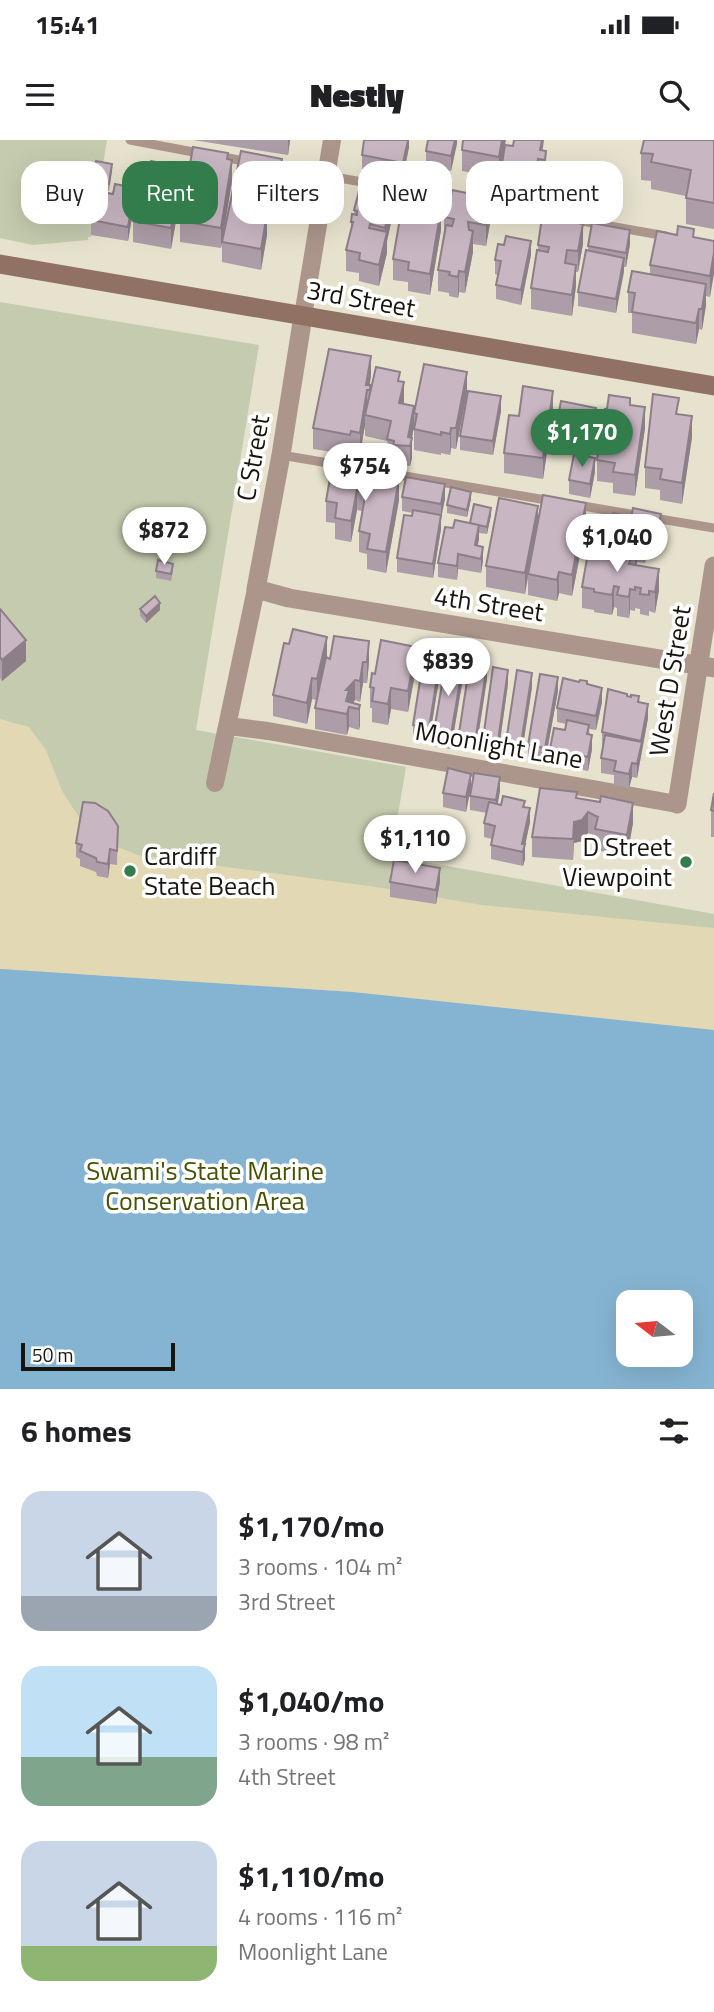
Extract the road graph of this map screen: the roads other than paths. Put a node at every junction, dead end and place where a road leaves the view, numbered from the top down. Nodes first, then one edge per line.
1 (130, 140) edge
2 (332, 140) edge
3 (244, 161) edge
4 (328, 161) edge
5 (344, 179) edge
6 (318, 224) edge
7 (674, 237) edge
8 (0, 264) edge
9 (303, 316) junction
10 (714, 386) edge
11 (281, 455) junction
12 (714, 528) edge
13 (714, 566) edge
14 (256, 589) junction
15 (706, 667) edge
16 (229, 726) junction
17 (215, 783) dead end
18 (677, 804) joint

1 - 3 lane
2 - 4 street, C Street
5 - 7 lane
6 - 9 street, C Street
8 - 9 main road, 3rd Street
9 - 10 main road, 3rd Street
9 - 11 street, C Street
11 - 12 lane
11 - 14 street, C Street
13 - 15 street, West D Street
14 - 15 street, 4th Street
14 - 16 street, C Street
15 - 18 street, West D Street
16 - 17 street, C Street
16 - 18 street, Moonlight Lane

